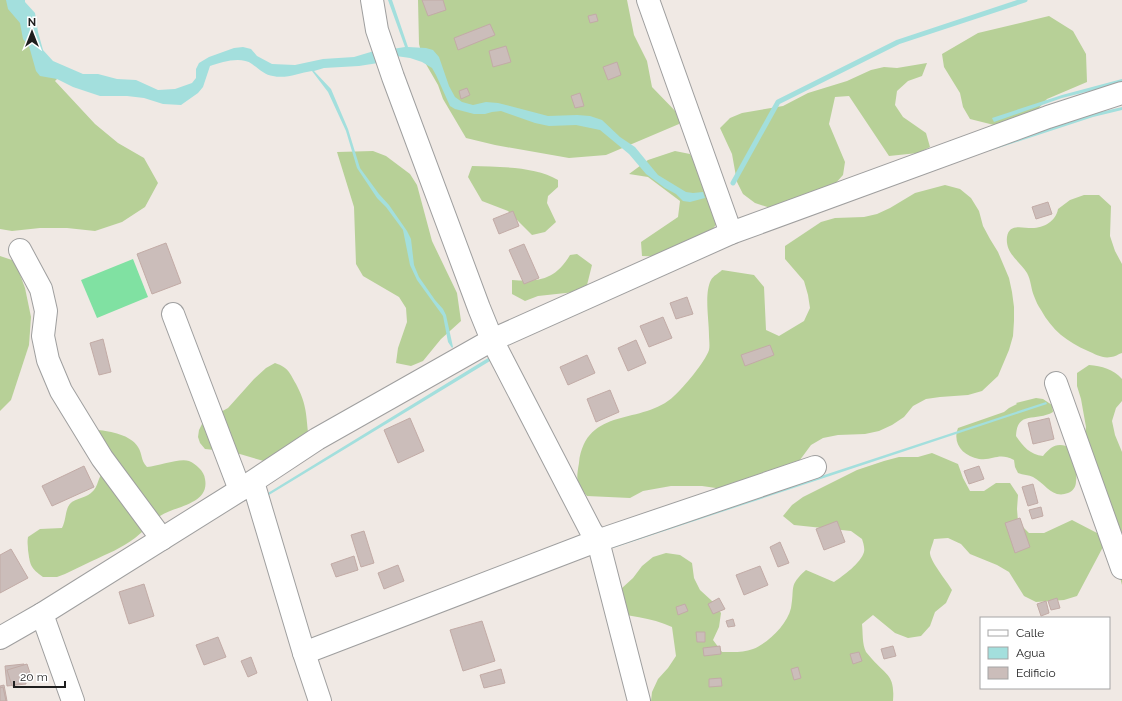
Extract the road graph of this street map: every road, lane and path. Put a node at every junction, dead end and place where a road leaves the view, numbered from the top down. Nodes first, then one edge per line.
1 (372, 0) edge
2 (648, 0) edge
3 (1122, 93) edge
4 (732, 233) junction
5 (20, 250) dead end
6 (173, 314) dead end
7 (492, 340) junction
8 (1056, 383) dead end
9 (815, 467) dead end
10 (246, 486) junction
11 (162, 539) junction
12 (598, 541) junction
13 (1122, 568) edge
14 (42, 614) junction
15 (0, 638) edge
16 (304, 653) junction
17 (73, 701) edge
18 (320, 701) edge
19 (639, 701) edge

1 - 7 street
2 - 4 street
3 - 4 street
4 - 7 street
5 - 11 street
6 - 10 street
7 - 10 street
7 - 12 street
8 - 13 street
9 - 12 street
10 - 11 street
10 - 16 street
11 - 14 street
12 - 16 street
12 - 19 street
14 - 15 street
14 - 17 street
16 - 18 street

